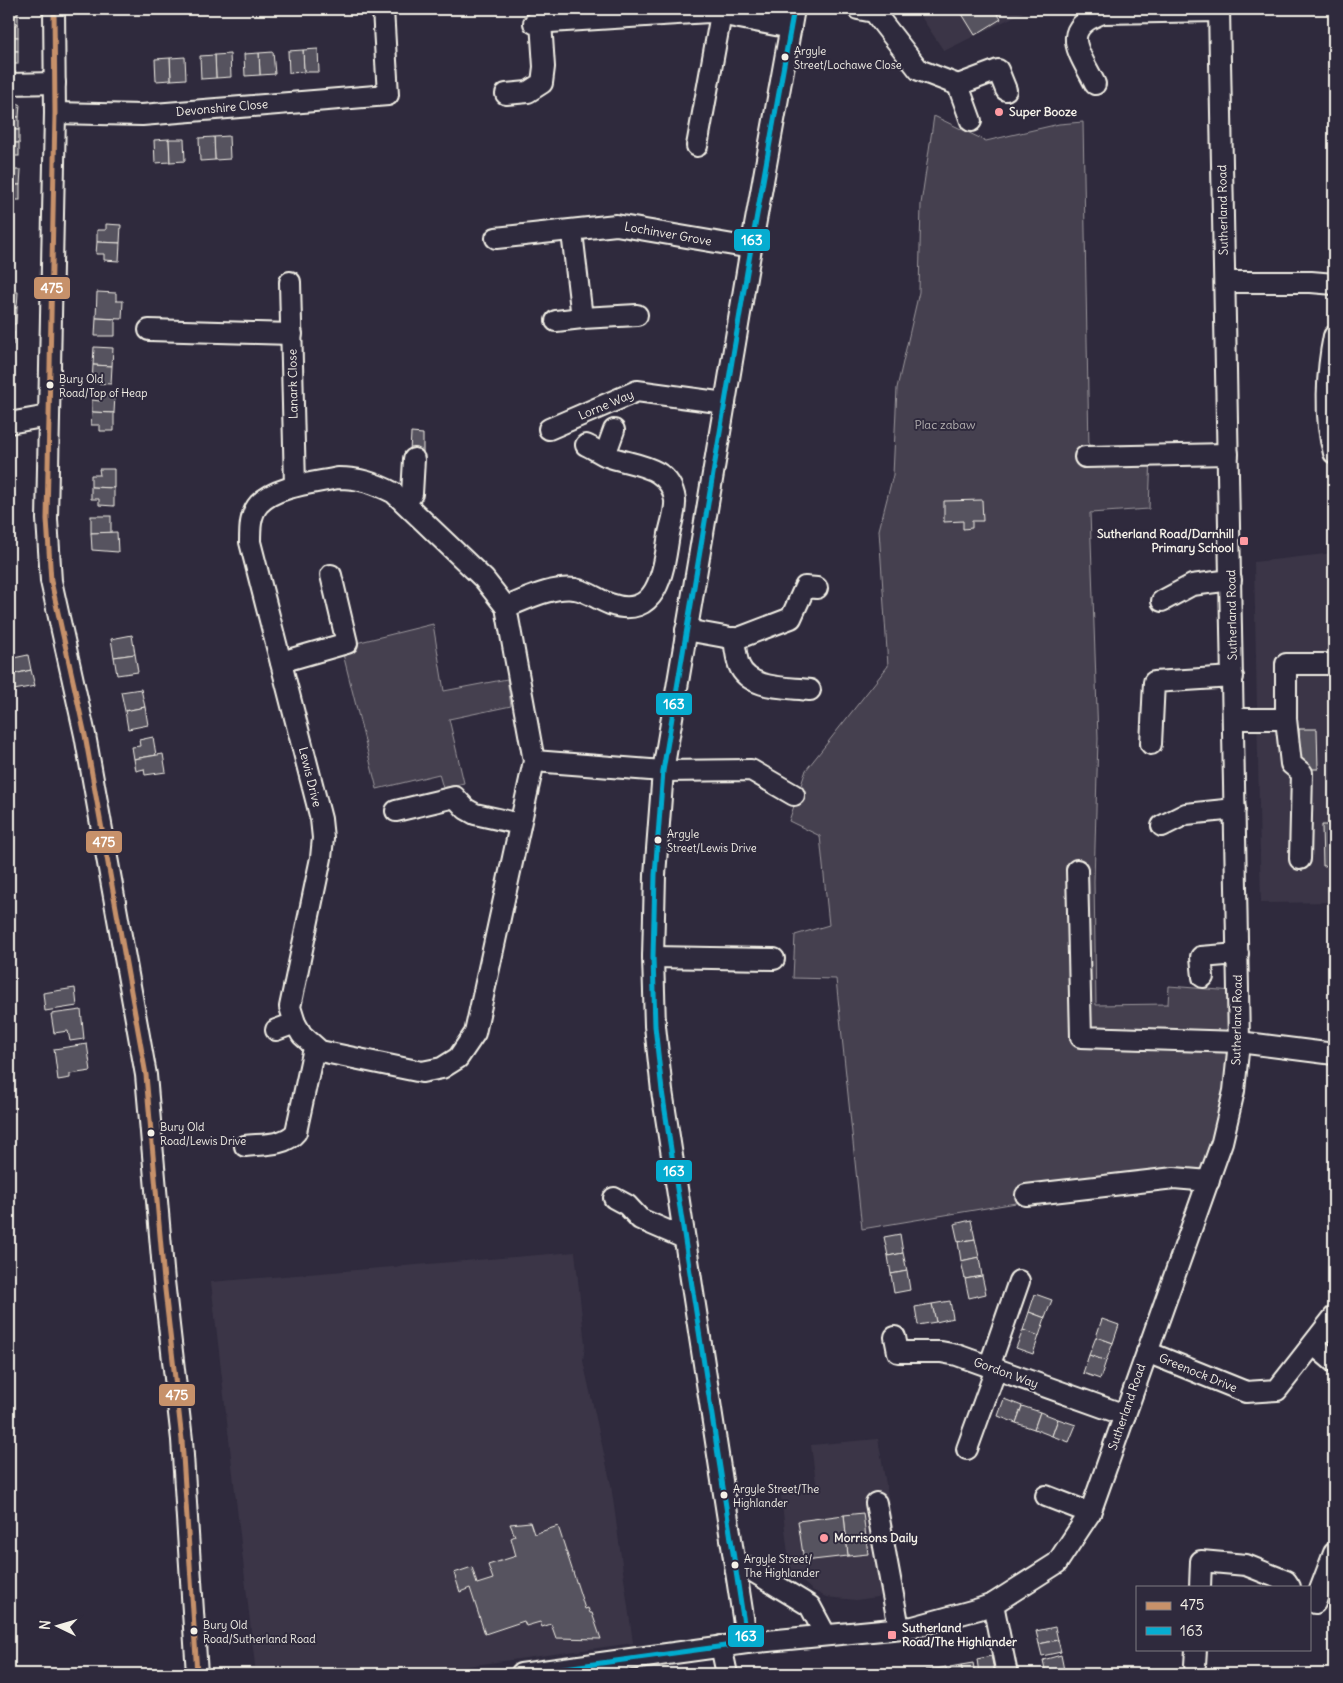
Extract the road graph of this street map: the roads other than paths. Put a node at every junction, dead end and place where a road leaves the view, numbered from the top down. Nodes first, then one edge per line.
1 (54, 9) edge
2 (382, 9) edge
3 (858, 9) edge
4 (1219, 10) edge
5 (1119, 11) edge
6 (721, 14) junction
7 (793, 18) edge
8 (54, 83) junction
9 (9, 84) edge
10 (1095, 84) dead end
11 (958, 85) junction
12 (1006, 90) dead end
13 (506, 94) dead end
14 (55, 113) junction
15 (971, 121) dead end
16 (697, 146) dead end
17 (572, 232) junction
18 (496, 238) dead end
19 (751, 248) junction
20 (290, 282) dead end
21 (1225, 282) junction
22 (1334, 284) edge
23 (637, 316) dead end
24 (582, 318) junction
25 (556, 321) dead end
26 (149, 330) dead end
27 (292, 334) junction
28 (1334, 336) edge
29 (725, 403) junction
30 (48, 416) junction
31 (9, 423) edge
32 (549, 429) dead end
33 (614, 430) dead end
34 (586, 445) dead end
35 (1334, 453) edge
36 (1228, 454) junction
37 (605, 455) junction
38 (1085, 457) dead end
39 (414, 459) dead end
40 (295, 486) junction
41 (405, 503) junction
42 (331, 575) dead end
43 (1231, 580) junction
44 (817, 588) dead end
45 (1162, 601) dead end
46 (506, 607) junction
47 (686, 630) junction
48 (734, 638) junction
49 (281, 662) junction
50 (1334, 664) edge
51 (1233, 677) junction
52 (810, 690) dead end
53 (1234, 719) junction
54 (1286, 719) junction
55 (1151, 744) dead end
56 (534, 761) junction
57 (663, 771) junction
58 (794, 795) dead end
59 (1235, 809) junction
60 (396, 811) dead end
61 (520, 824) junction
62 (1162, 826) dead end
63 (1300, 859) dead end
64 (1077, 870) dead end
65 (1238, 954) junction
66 (653, 957) junction
67 (774, 959) dead end
68 (1203, 977) dead end
69 (295, 1023) junction
70 (276, 1030) dead end
71 (1239, 1042) junction
72 (314, 1048) junction
73 (1334, 1054) edge
74 (245, 1146) dead end
75 (1209, 1181) junction
76 (1026, 1195) dead end
77 (614, 1198) dead end
78 (684, 1238) junction
79 (1019, 1281) dead end
80 (1334, 1317) edge
81 (896, 1337) dead end
82 (1314, 1345) junction
83 (1147, 1352) junction
84 (1334, 1362) edge
85 (992, 1368) junction
86 (1125, 1415) junction
87 (967, 1450) dead end
88 (1046, 1496) dead end
89 (876, 1503) dead end
90 (1090, 1513) junction
91 (1334, 1553) edge
92 (736, 1562) junction
93 (1200, 1586) edge
94 (1289, 1586) edge
95 (1310, 1600) edge
96 (993, 1604) junction
97 (899, 1628) junction
98 (825, 1634) junction
99 (746, 1643) junction
100 (721, 1646) junction
101 (542, 1672) edge
102 (197, 1674) edge
103 (521, 1674) edge
104 (727, 1674) edge
105 (1007, 1674) edge

1 - 8 street
2 - 14 street, Devonshire Close
3 - 11 street
4 - 5 street
4 - 21 street, Sutherland Road
5 - 10 street
6 - 7 street
6 - 13 street
6 - 16 street
7 - 19 street
8 - 9 street
8 - 14 street
11 - 12 street
11 - 15 street
14 - 30 street
17 - 18 street, Lochinver Grove
17 - 19 street, Lochinver Grove
17 - 24 street
19 - 29 street
20 - 27 street, Lanark Close
21 - 22 street
21 - 36 street, Sutherland Road
23 - 24 street
24 - 25 street
26 - 27 street
27 - 40 street, Lanark Close
28 - 35 street
29 - 32 street, Lorne Way
29 - 47 street
30 - 31 street
30 - 102 street
33 - 37 street
34 - 37 street
36 - 38 street
36 - 43 street, Sutherland Road
37 - 46 street
39 - 41 street
40 - 41 street, Lewis Drive
40 - 49 street, Lewis Drive
41 - 46 street, Lewis Drive
42 - 49 street
43 - 45 street
43 - 51 street, Sutherland Road
44 - 48 street
46 - 56 street, Lewis Drive
47 - 48 street
47 - 57 street
48 - 52 street
49 - 69 street, Lewis Drive
50 - 54 street
51 - 53 street, Sutherland Road
51 - 55 street
53 - 54 street
53 - 59 street, Sutherland Road
54 - 63 street
56 - 57 street
56 - 61 street, Lewis Drive
57 - 58 street
57 - 66 street
59 - 62 street
59 - 65 street, Sutherland Road
60 - 61 street
61 - 72 street, Lewis Drive
64 - 71 street
65 - 68 street
65 - 71 street, Sutherland Road
66 - 67 street
66 - 78 street
69 - 70 street
69 - 72 street, Lewis Drive
71 - 73 street
71 - 75 street, Sutherland Road
72 - 74 street
75 - 76 street
75 - 83 street, Sutherland Road
77 - 78 street
78 - 92 street
79 - 85 street
80 - 82 street, Greenock Drive
81 - 85 street, Gordon Way
82 - 83 street, Greenock Drive
82 - 84 street
83 - 86 street, Sutherland Road
85 - 86 street, Gordon Way
85 - 87 street
86 - 90 street, Sutherland Road
88 - 90 street
89 - 97 street
90 - 96 street, Sutherland Road
91 - 95 street
92 - 98 street
92 - 99 street
93 - 94 street
96 - 97 street, Sutherland Road
96 - 105 street
97 - 98 street, Sutherland Road
98 - 99 street, Sutherland Road
99 - 100 street, Sutherland Road
100 - 101 street, Sutherland Road
100 - 104 street
101 - 103 street, Sutherland Road

